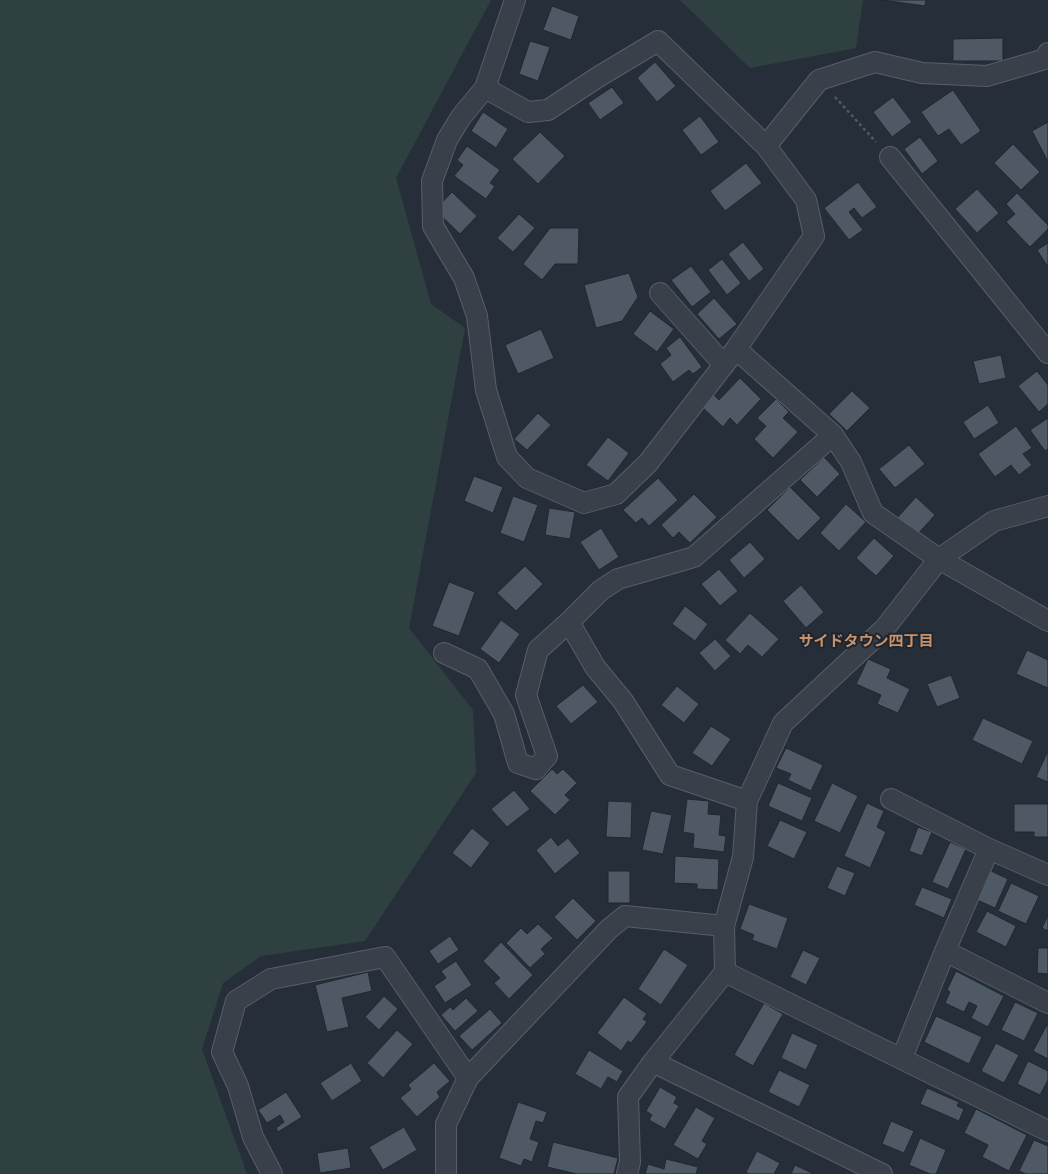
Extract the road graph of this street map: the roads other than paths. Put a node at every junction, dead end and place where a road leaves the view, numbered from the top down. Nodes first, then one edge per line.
1 (515, 0) edge
2 (1048, 53) edge
3 (485, 88) junction
4 (766, 146) junction
5 (890, 157) road end
6 (660, 293) dead end
7 (736, 348) junction
8 (1048, 353) edge
9 (724, 365) junction
10 (833, 435) junction
11 (1048, 506) edge
12 (939, 560) junction
13 (1048, 621) edge
14 (569, 622) junction
15 (444, 653) dead end
16 (891, 798) dead end
17 (747, 801) junction
18 (990, 849) junction
19 (1048, 875) edge
20 (724, 926) junction
21 (945, 951) junction
22 (725, 972) junction
23 (1048, 1003) edge
24 (902, 1058) junction
25 (653, 1062) junction
26 (468, 1078) junction
27 (1048, 1131) edge
28 (272, 1174) edge
29 (446, 1174) edge
30 (627, 1174) edge
31 (882, 1174) edge

1 - 3 street
2 - 4 street
3 - 4 street
3 - 9 street
4 - 7 street
5 - 8 street
6 - 9 street
7 - 9 street
7 - 10 street
10 - 12 street
10 - 14 street
11 - 12 street
12 - 13 street
12 - 17 street
14 - 15 street
14 - 17 street
16 - 18 street
17 - 20 street
18 - 19 street
18 - 21 street
20 - 22 street
20 - 26 street
21 - 23 street
21 - 24 street
22 - 24 street
22 - 25 street
24 - 27 street
25 - 30 street
25 - 31 street
26 - 28 street
26 - 29 street

